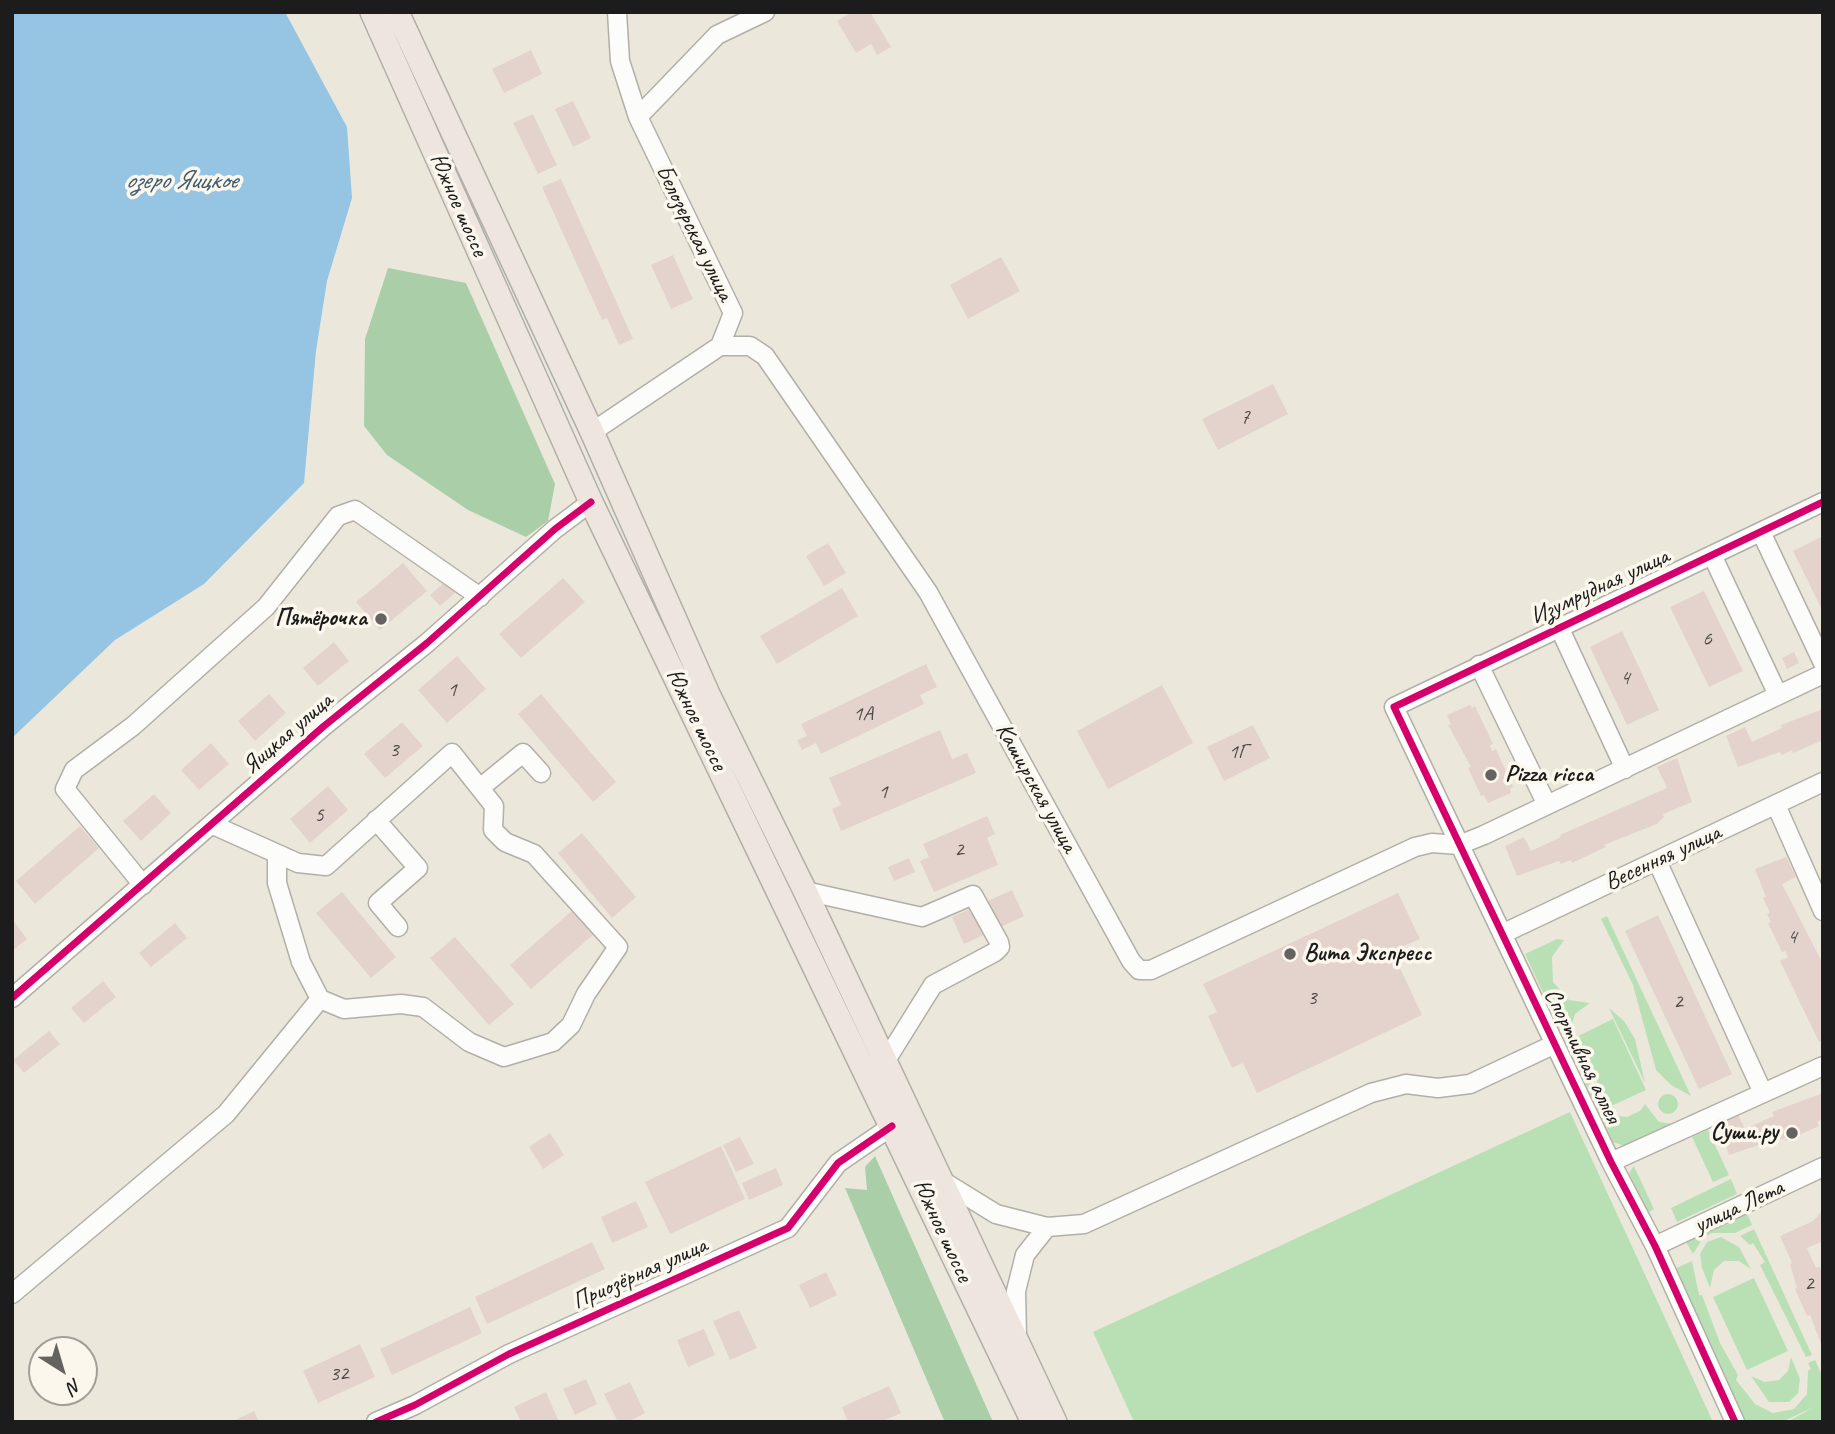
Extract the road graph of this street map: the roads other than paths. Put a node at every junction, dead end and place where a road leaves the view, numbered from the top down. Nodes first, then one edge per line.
1 (372, 12) edge
2 (397, 12) edge
3 (617, 12) edge
4 (765, 12) edge
5 (638, 117) junction
6 (720, 346) junction
7 (592, 432) junction
8 (591, 502) junction
9 (1823, 502) edge
10 (1761, 531) junction
11 (1712, 555) junction
12 (480, 597) junction
13 (1559, 627) junction
14 (1823, 663) edge
15 (1479, 665) junction
16 (1823, 674) edge
17 (1778, 695) junction
18 (1394, 707) joint
19 (1625, 769) junction
20 (541, 773) dead end
21 (1823, 782) edge
22 (480, 788) junction
23 (1547, 805) junction
24 (1776, 805) junction
25 (376, 820) junction
26 (213, 825) junction
27 (1459, 845) junction
28 (277, 854) junction
29 (1657, 861) junction
30 (142, 885) junction
31 (805, 891) junction
32 (1823, 911) edge
33 (398, 927) dead end
34 (1502, 934) junction
35 (12, 998) edge
36 (320, 999) junction
37 (1555, 1044) junction
38 (885, 1062) junction
39 (1823, 1066) edge
40 (1763, 1093) junction
41 (892, 1126) junction
42 (1611, 1163) junction
43 (1823, 1167) edge
44 (941, 1180) junction
45 (1047, 1227) junction
46 (1655, 1246) junction
47 (12, 1294) edge
48 (1017, 1340) junction
49 (376, 1422) edge
50 (1033, 1422) edge
51 (1055, 1422) edge
52 (1735, 1422) edge

1 - 8 main road, Южное шоссе
2 - 7 main road, Южное шоссе
3 - 5 street, Белозерская улица
4 - 5 street
5 - 6 street, Белозерская улица
6 - 7 street
6 - 27 street, Каширская улица
7 - 31 main road, Южное шоссе
8 - 12 street, Яицкая улица
8 - 41 main road, Южное шоссе
9 - 10 street, Изумрудная улица
10 - 11 street, Изумрудная улица
10 - 14 street
11 - 13 street, Изумрудная улица
11 - 17 street
12 - 26 street, Яицкая улица
12 - 30 street
13 - 15 street, Изумрудная улица
13 - 19 street
15 - 18 street, Изумрудная улица
15 - 23 street
16 - 17 street
17 - 19 street
18 - 27 street, Спортивная аллея
19 - 23 street
20 - 22 street
21 - 24 street, Весенняя улица
22 - 25 street
22 - 36 street
23 - 27 street
24 - 29 street, Весенняя улица
24 - 32 street
25 - 28 street
25 - 33 street
26 - 28 street
26 - 30 street, Яицкая улица
27 - 34 street, Спортивная аллея
28 - 36 street
29 - 34 street, Весенняя улица
29 - 40 street
30 - 35 street, Яицкая улица
31 - 38 main road, Южное шоссе
31 - 38 street
34 - 37 street, Спортивная аллея
36 - 47 street
37 - 42 street, Спортивная аллея
37 - 45 street
38 - 44 main road, Южное шоссе
39 - 40 street
40 - 42 street
41 - 49 street, Приозёрная улица
41 - 50 main road, Южное шоссе
42 - 46 street, Спортивная аллея
43 - 46 street, улица Лета
44 - 45 street
44 - 48 main road, Южное шоссе
45 - 48 street
46 - 52 street, Спортивная аллея
48 - 51 main road, Южное шоссе

